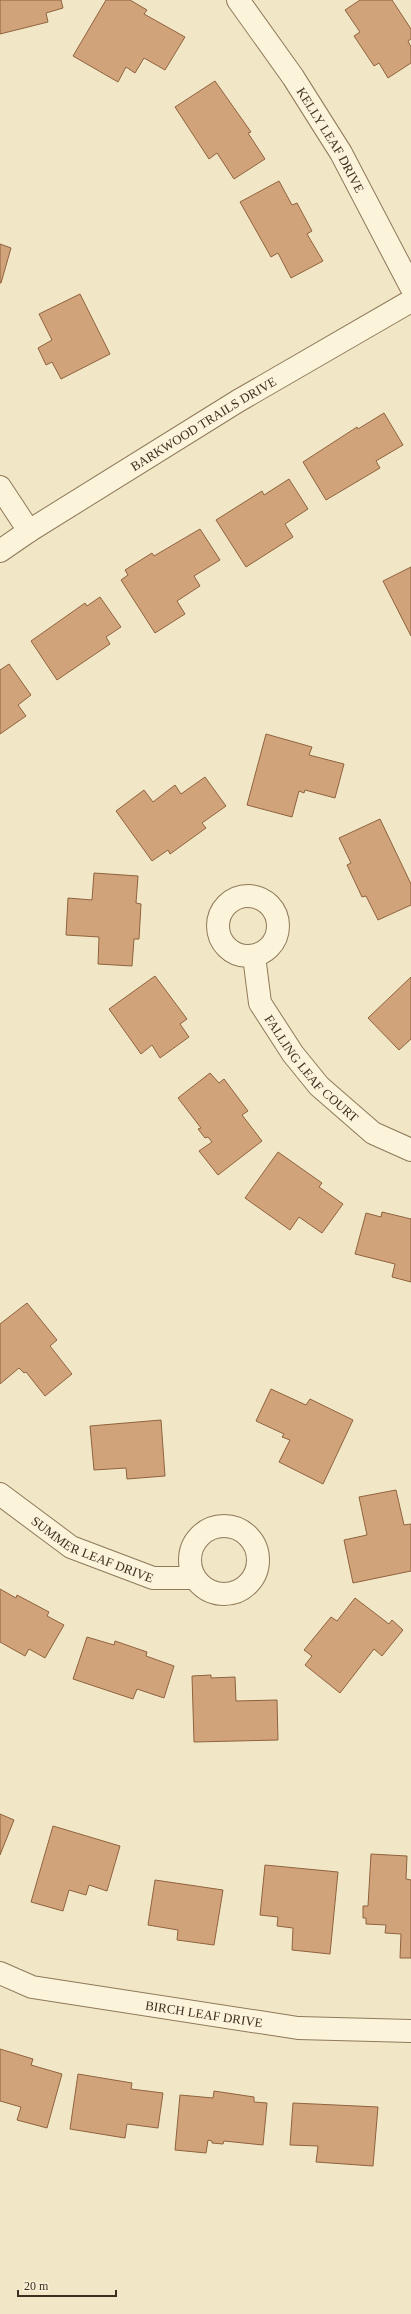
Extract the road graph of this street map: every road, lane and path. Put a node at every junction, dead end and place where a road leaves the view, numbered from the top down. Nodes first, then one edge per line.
1 (238, 0) edge
2 (411, 287) edge
3 (411, 301) edge
4 (0, 487) edge
5 (29, 531) junction
6 (0, 551) edge
7 (254, 956) dead end
8 (411, 1150) edge
9 (0, 1494) edge
10 (194, 1578) dead end
11 (0, 1973) edge
12 (411, 2031) edge

1 - 2 street, KELLY LEAF DRIVE
3 - 5 street, BARKWOOD TRAILS DRIVE
4 - 5 street
5 - 6 street, BARKWOOD TRAILS DRIVE
7 - 8 street, FALLING LEAF COURT
9 - 10 street, SUMMER LEAF DRIVE
11 - 12 street, BIRCH LEAF DRIVE

